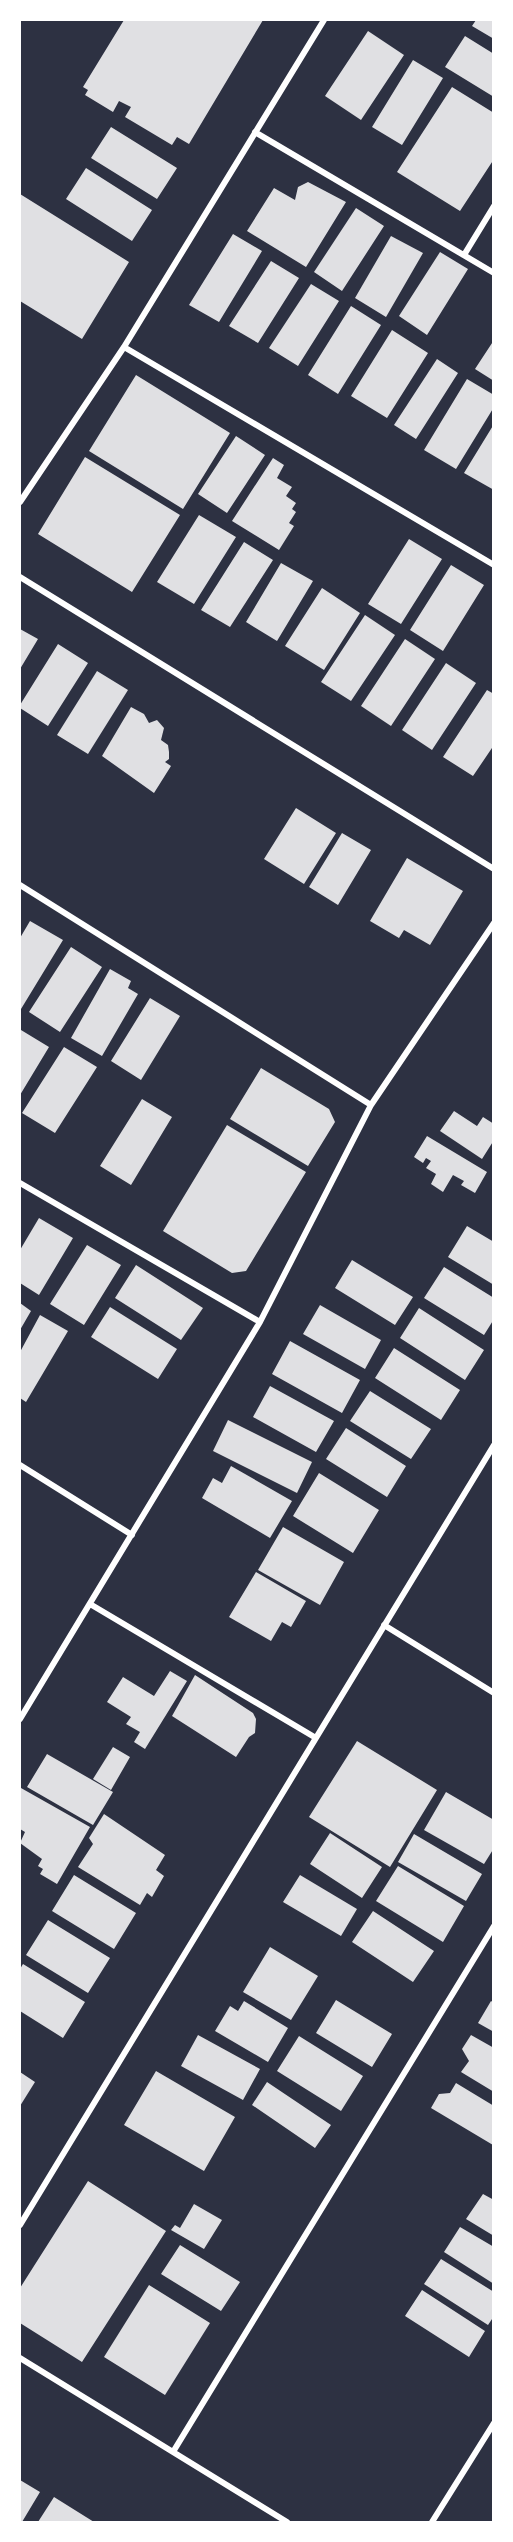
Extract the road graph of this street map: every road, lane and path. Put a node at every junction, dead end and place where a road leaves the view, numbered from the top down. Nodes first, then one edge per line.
1 (324, 20) edge
2 (255, 132) junction
3 (494, 206) edge
4 (464, 255) junction
5 (494, 273) edge
6 (124, 347) junction
7 (20, 502) edge
8 (494, 565) edge
9 (20, 577) edge
10 (494, 869) edge
11 (20, 885) edge
12 (494, 923) edge
13 (371, 1105) junction
14 (20, 1183) edge
15 (260, 1322) junction
16 (494, 1445) edge
17 (20, 1466) edge
18 (132, 1535) junction
19 (90, 1604) junction
20 (384, 1625) junction
21 (494, 1693) edge
22 (20, 1719) edge
23 (316, 1738) junction
24 (494, 1926) edge
25 (20, 2225) edge
26 (20, 2358) edge
27 (494, 2423) edge
28 (172, 2452) junction
29 (287, 2523) edge
30 (432, 2523) edge

1 - 2 street
2 - 4 street
2 - 6 street
3 - 4 street
4 - 5 street
6 - 7 street
6 - 8 street
9 - 10 street
11 - 13 street
12 - 13 street
13 - 15 street
14 - 15 street
15 - 18 street
16 - 20 street
17 - 18 street
18 - 19 street
19 - 22 street
19 - 23 street
20 - 21 street
20 - 23 street
23 - 25 street
24 - 28 street
26 - 28 street
27 - 30 street
28 - 29 street

